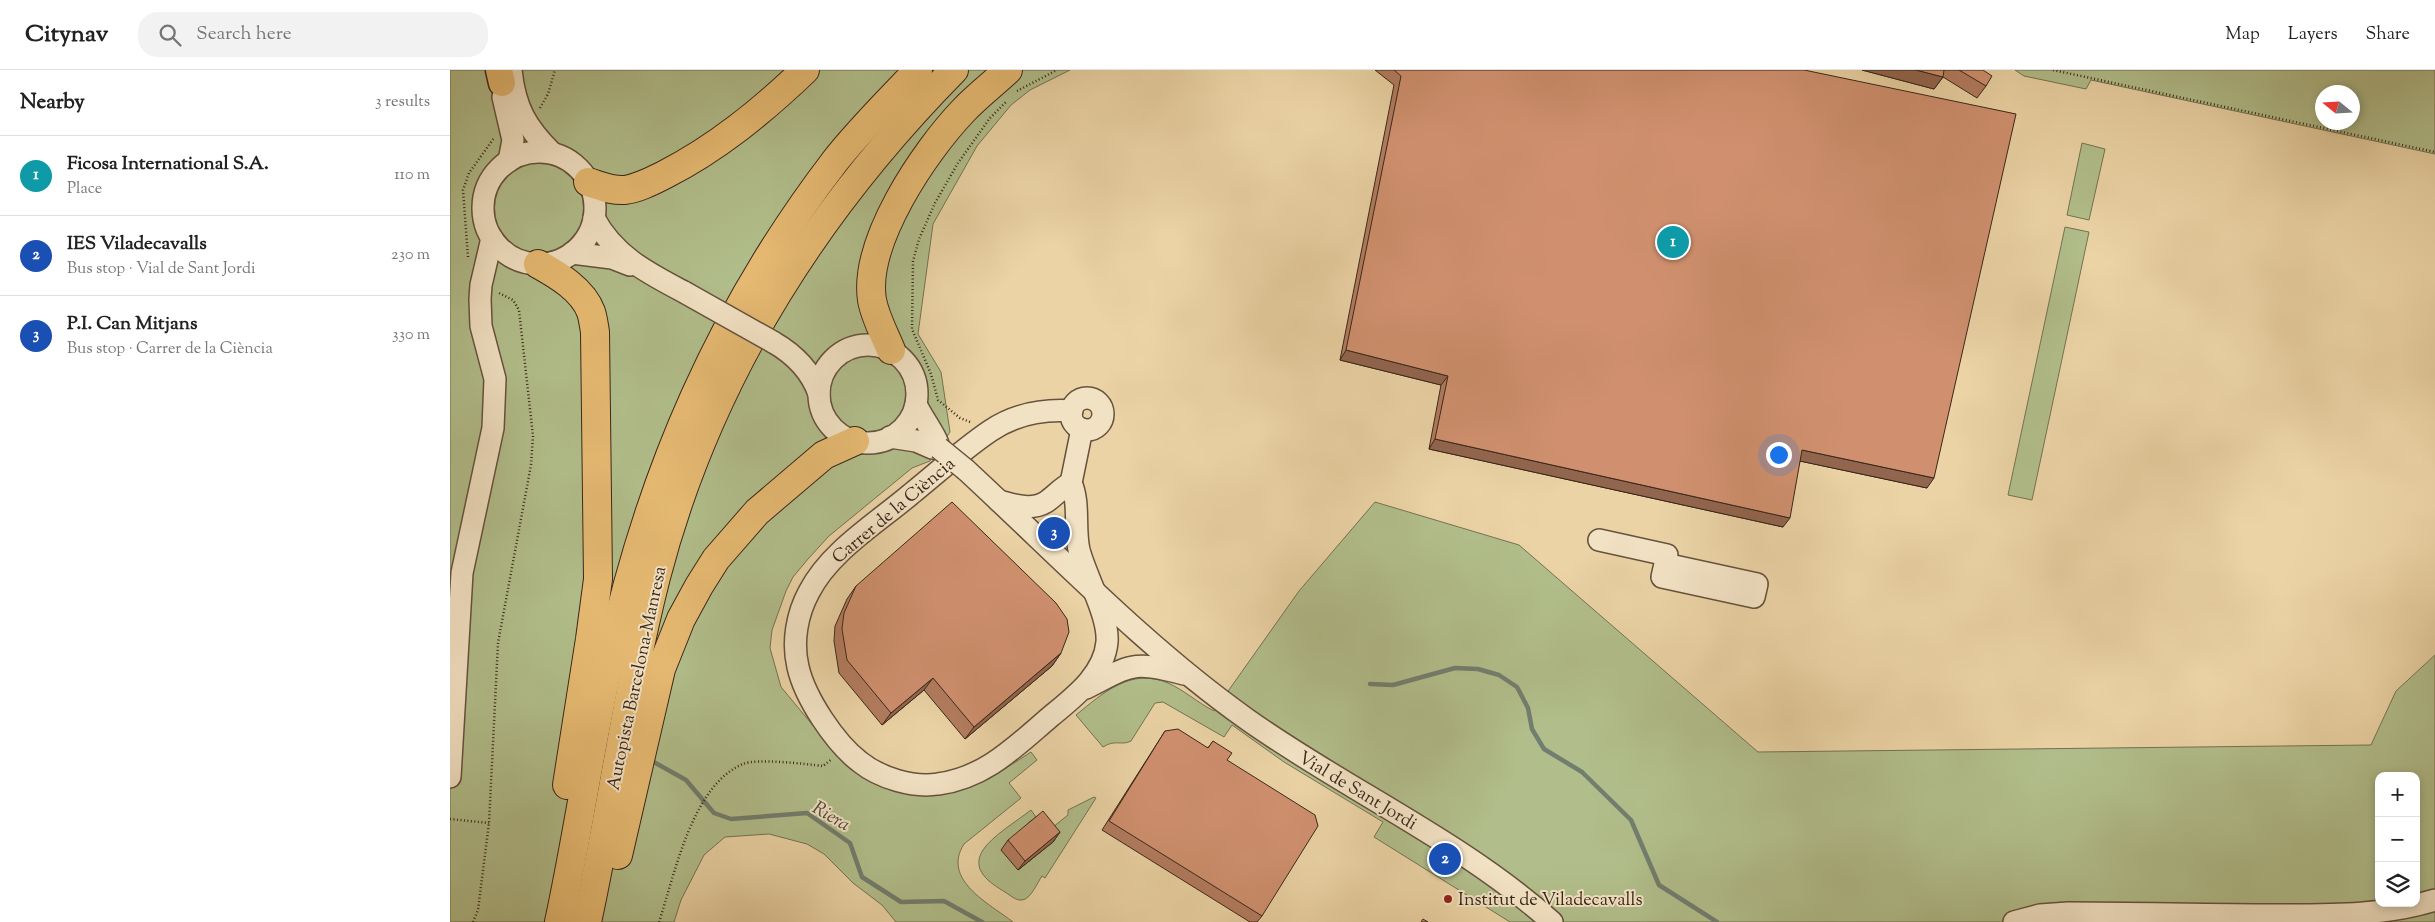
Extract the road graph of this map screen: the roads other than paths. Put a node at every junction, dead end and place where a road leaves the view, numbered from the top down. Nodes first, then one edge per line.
1 (805, 70) edge
2 (918, 70) edge
3 (954, 70) edge
4 (504, 73) edge
5 (1012, 81) edge
6 (552, 154) junction
7 (509, 161) junction
8 (588, 182) junction
9 (594, 218) junction
10 (492, 238) junction
11 (572, 253) junction
12 (531, 263) junction
13 (642, 269) junction
14 (480, 299) junction
15 (778, 344) junction
16 (890, 350) junction
17 (839, 354) junction
18 (819, 394) junction
19 (916, 404) junction
20 (890, 437) junction
21 (855, 441) junction
22 (939, 448) junction
23 (1071, 483) junction
24 (999, 501) junction
25 (1599, 540) dead end
26 (1665, 564) dead end
27 (1092, 590) junction
28 (1189, 676) junction
29 (1084, 688) junction
30 (450, 777) edge
31 (2435, 900) edge
32 (542, 922) edge
33 (559, 922) edge
34 (587, 922) edge
35 (600, 922) edge
36 (1552, 922) edge
37 (2014, 922) edge

1 - 8 highway
2 - 33 highway, Autopista Barcelona-Manresa
3 - 34 highway, Autopista Barcelona-Manresa
4 - 6 street
4 - 7 street
5 - 16 highway
6 - 7 street
6 - 8 street
7 - 10 street
8 - 9 street
9 - 11 street
9 - 13 street
10 - 12 street
10 - 14 street
11 - 12 street
11 - 13 street
12 - 14 street
12 - 32 highway
13 - 15 street, bridge
14 - 30 street
15 - 17 street
15 - 18 street
16 - 17 street
16 - 19 street
17 - 18 street
18 - 21 street
19 - 20 street
19 - 22 street
20 - 21 street
20 - 22 street
21 - 35 highway
22 - 24 street, Vial de Sant Jordi, bridge
23 - 24 street
23 - 27 street
23 - 29 street, Carrer de la Ciència
24 - 27 street, Vial de Sant Jordi
25 - 26 street
27 - 28 street, Vial de Sant Jordi
27 - 29 street
28 - 29 street
28 - 36 street, Vial de Sant Jordi
31 - 37 street

